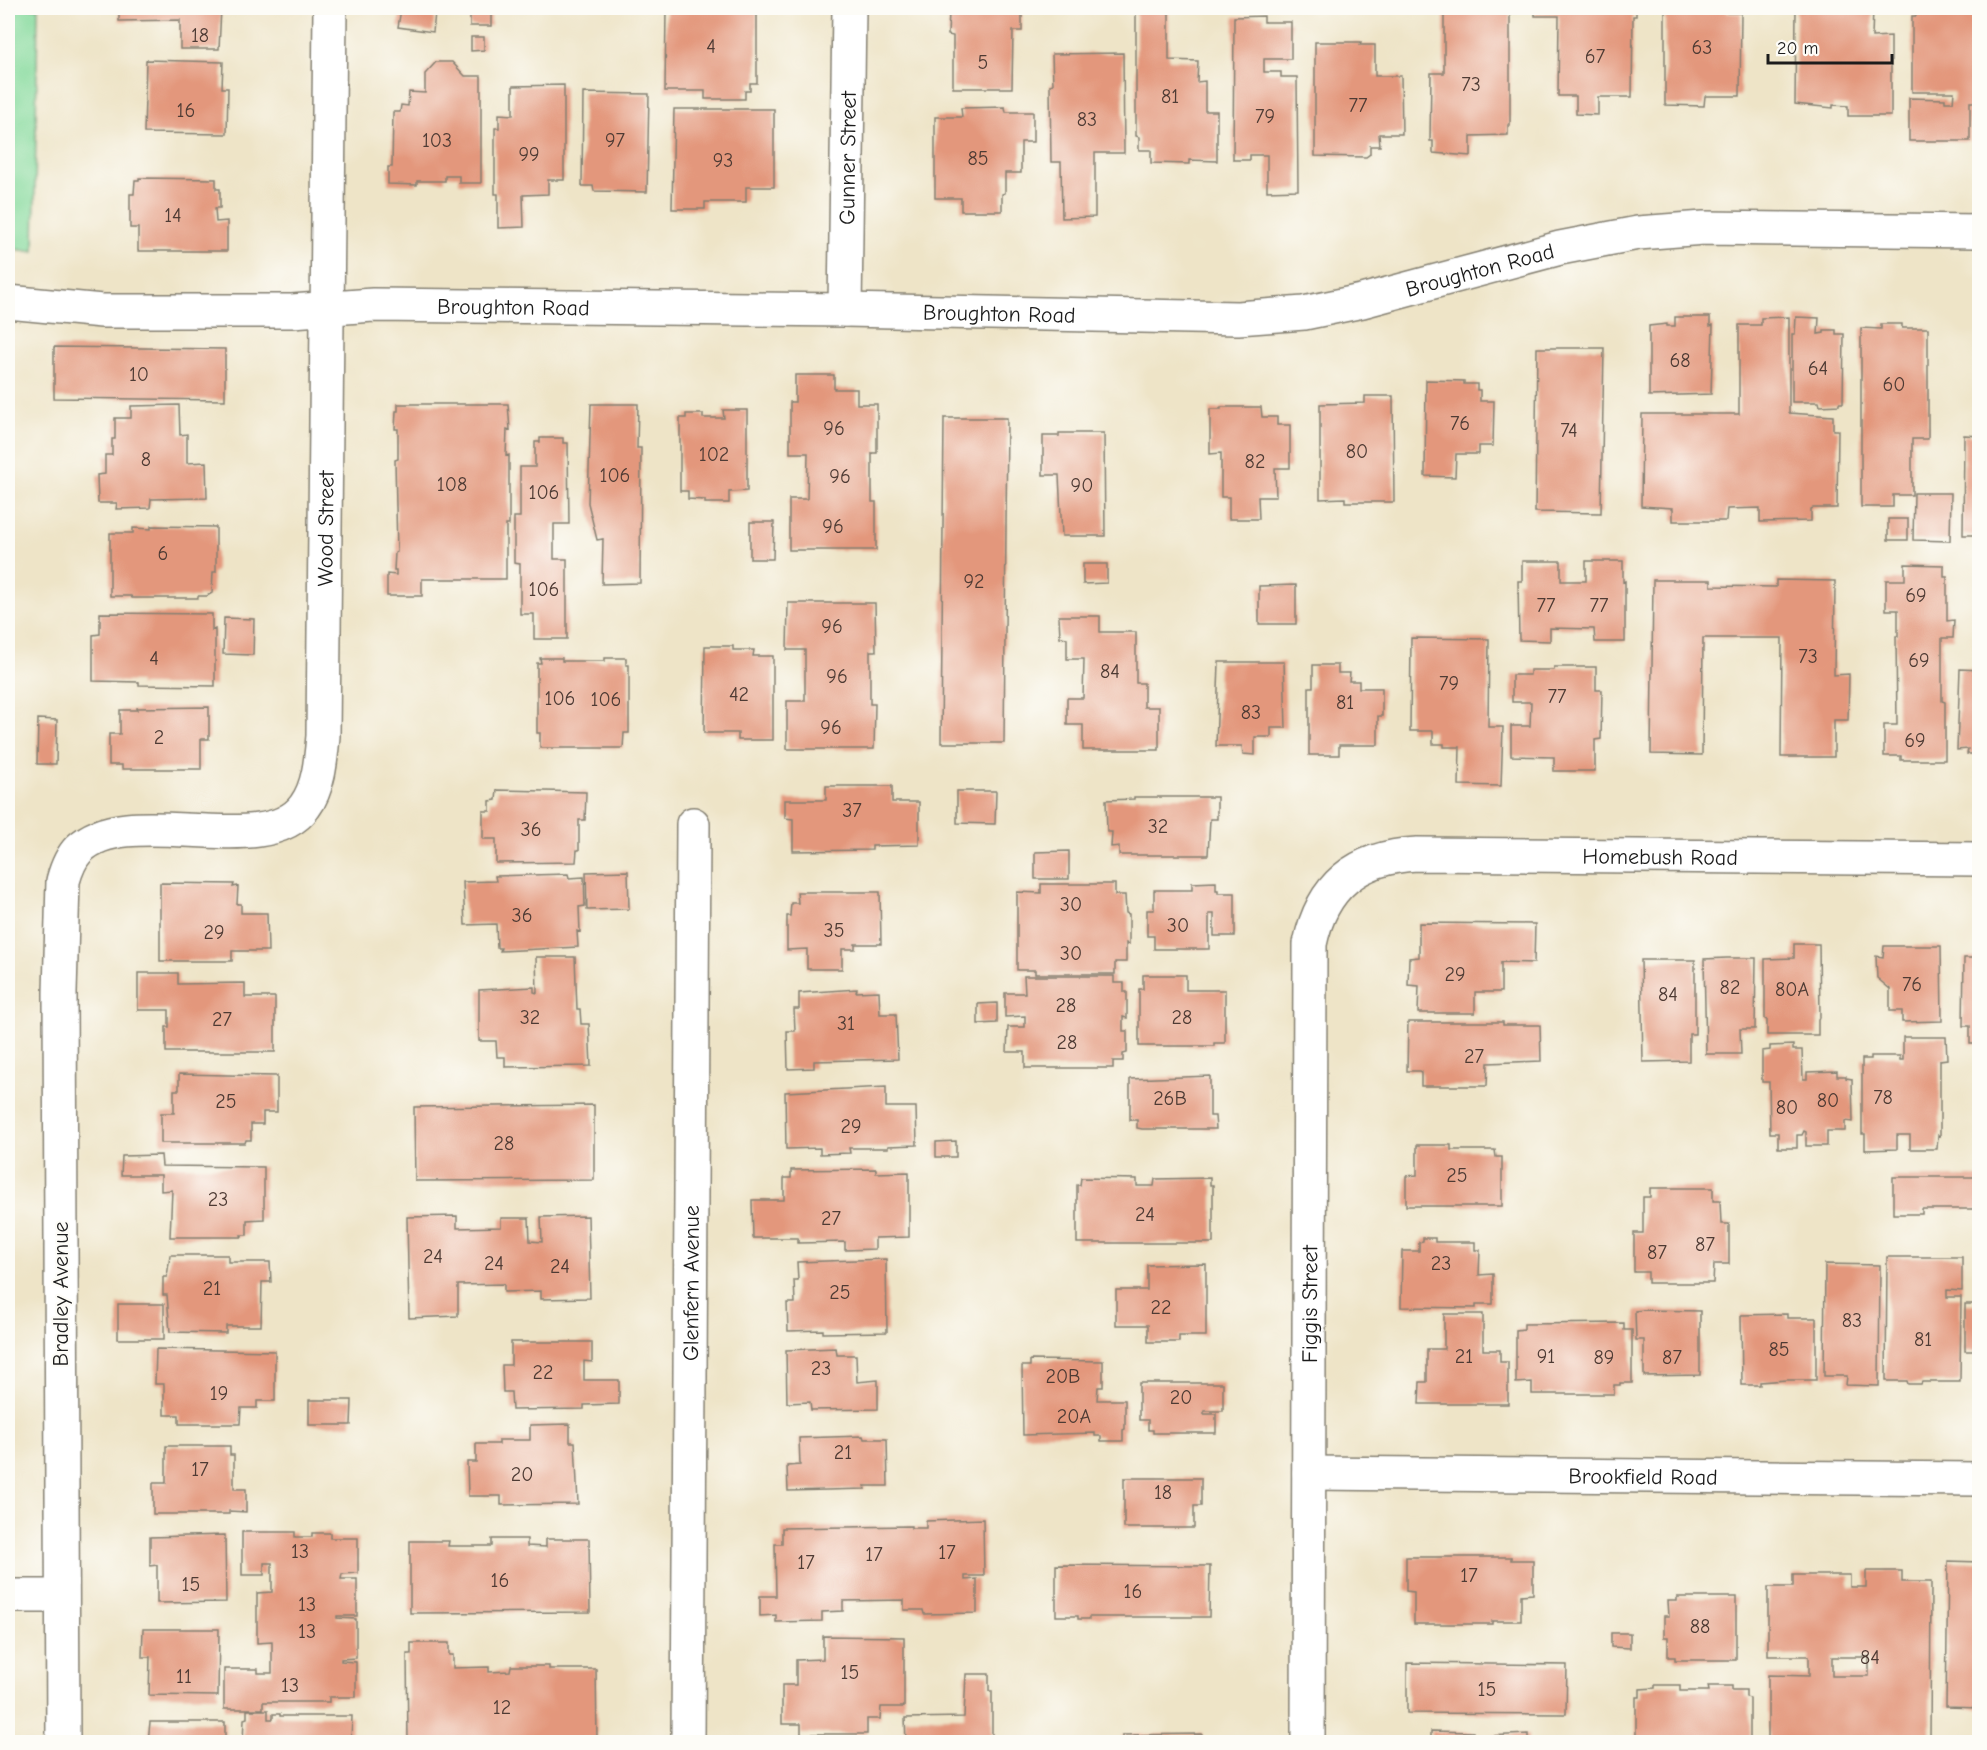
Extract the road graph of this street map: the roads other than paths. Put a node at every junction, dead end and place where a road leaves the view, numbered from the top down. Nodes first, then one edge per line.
1 (330, 8) edge
2 (849, 8) edge
3 (1980, 231) edge
4 (8, 302) edge
5 (327, 308) junction
6 (845, 310) junction
7 (693, 824) dead end
8 (78, 849) joint
9 (1980, 859) edge
10 (1347, 877) joint
11 (1309, 1473) junction
12 (1980, 1479) edge
13 (8, 1596) edge
14 (61, 1596) junction
15 (63, 1743) edge
16 (688, 1743) edge
17 (1308, 1743) edge

1 - 5 street, Wood Street
2 - 6 street, Gunner Street
3 - 6 street, Broughton Road
4 - 5 street, Broughton Road
5 - 6 street, Broughton Road
5 - 8 street, Wood Street
7 - 16 street, Glenfern Avenue
8 - 14 street, Bradley Avenue
9 - 10 street, Homebush Road
10 - 11 street, Figgis Street
11 - 12 street, Brookfield Road
11 - 17 street, Figgis Street
13 - 14 street
14 - 15 street, Bradley Avenue

